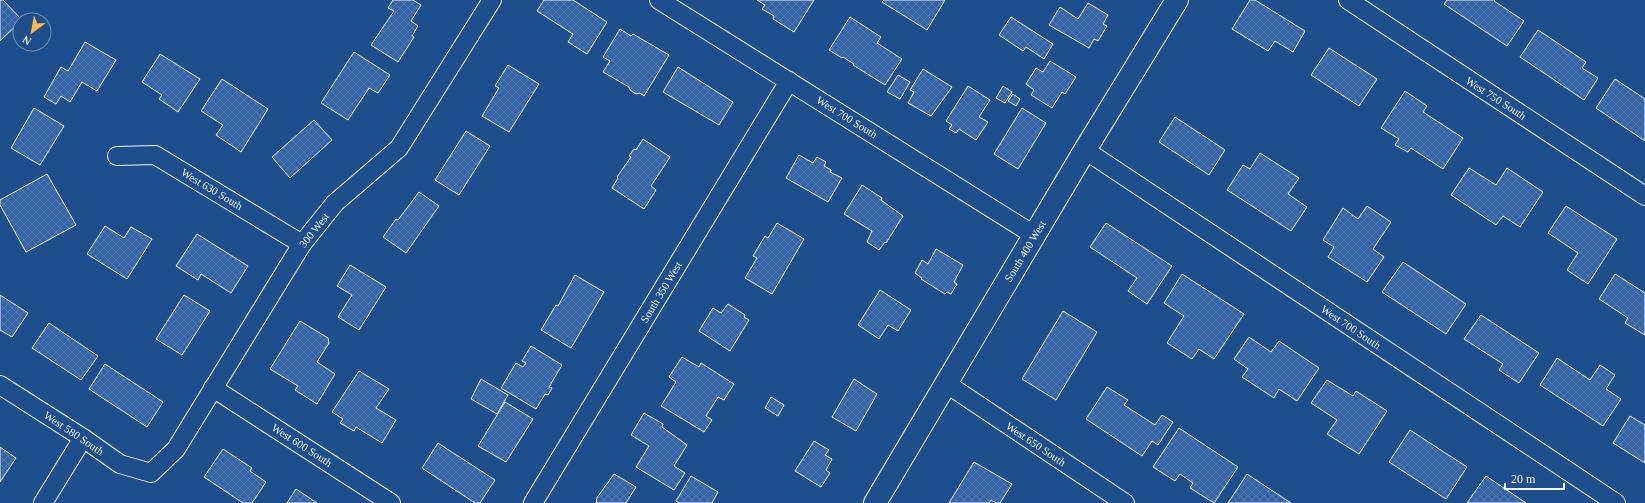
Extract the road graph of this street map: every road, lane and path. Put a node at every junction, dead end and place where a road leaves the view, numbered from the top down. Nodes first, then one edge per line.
1 (492, 0) edge
2 (659, 0) edge
3 (1177, 0) edge
4 (1348, 0) edge
5 (789, 81) junction
6 (1085, 150) junction
7 (117, 156) dead end
8 (1645, 196) edge
9 (1034, 235) junction
10 (302, 244) junction
11 (947, 384) junction
12 (0, 385) edge
13 (213, 388) junction
14 (83, 438) junction
15 (151, 473) joint
16 (43, 503) edge
17 (390, 503) edge
18 (533, 503) edge
19 (875, 503) edge
20 (1125, 503) edge
21 (1616, 503) edge

1 - 10 street, 300 West
2 - 5 street, West 700 South
3 - 6 main road, South 400 West
4 - 8 street, West 750 South
5 - 9 street, West 700 South
5 - 18 street, South 350 West
6 - 9 main road, South 400 West
6 - 21 street, West 700 South
7 - 10 street, West 630 South
9 - 11 main road, South 400 West
10 - 13 street, 300 West
11 - 19 main road, South 400 West
11 - 20 street, West 650 South
12 - 14 street, West 580 South
13 - 15 street, 300 West
13 - 17 street, West 600 South
14 - 15 street, West 580 South
14 - 16 street

